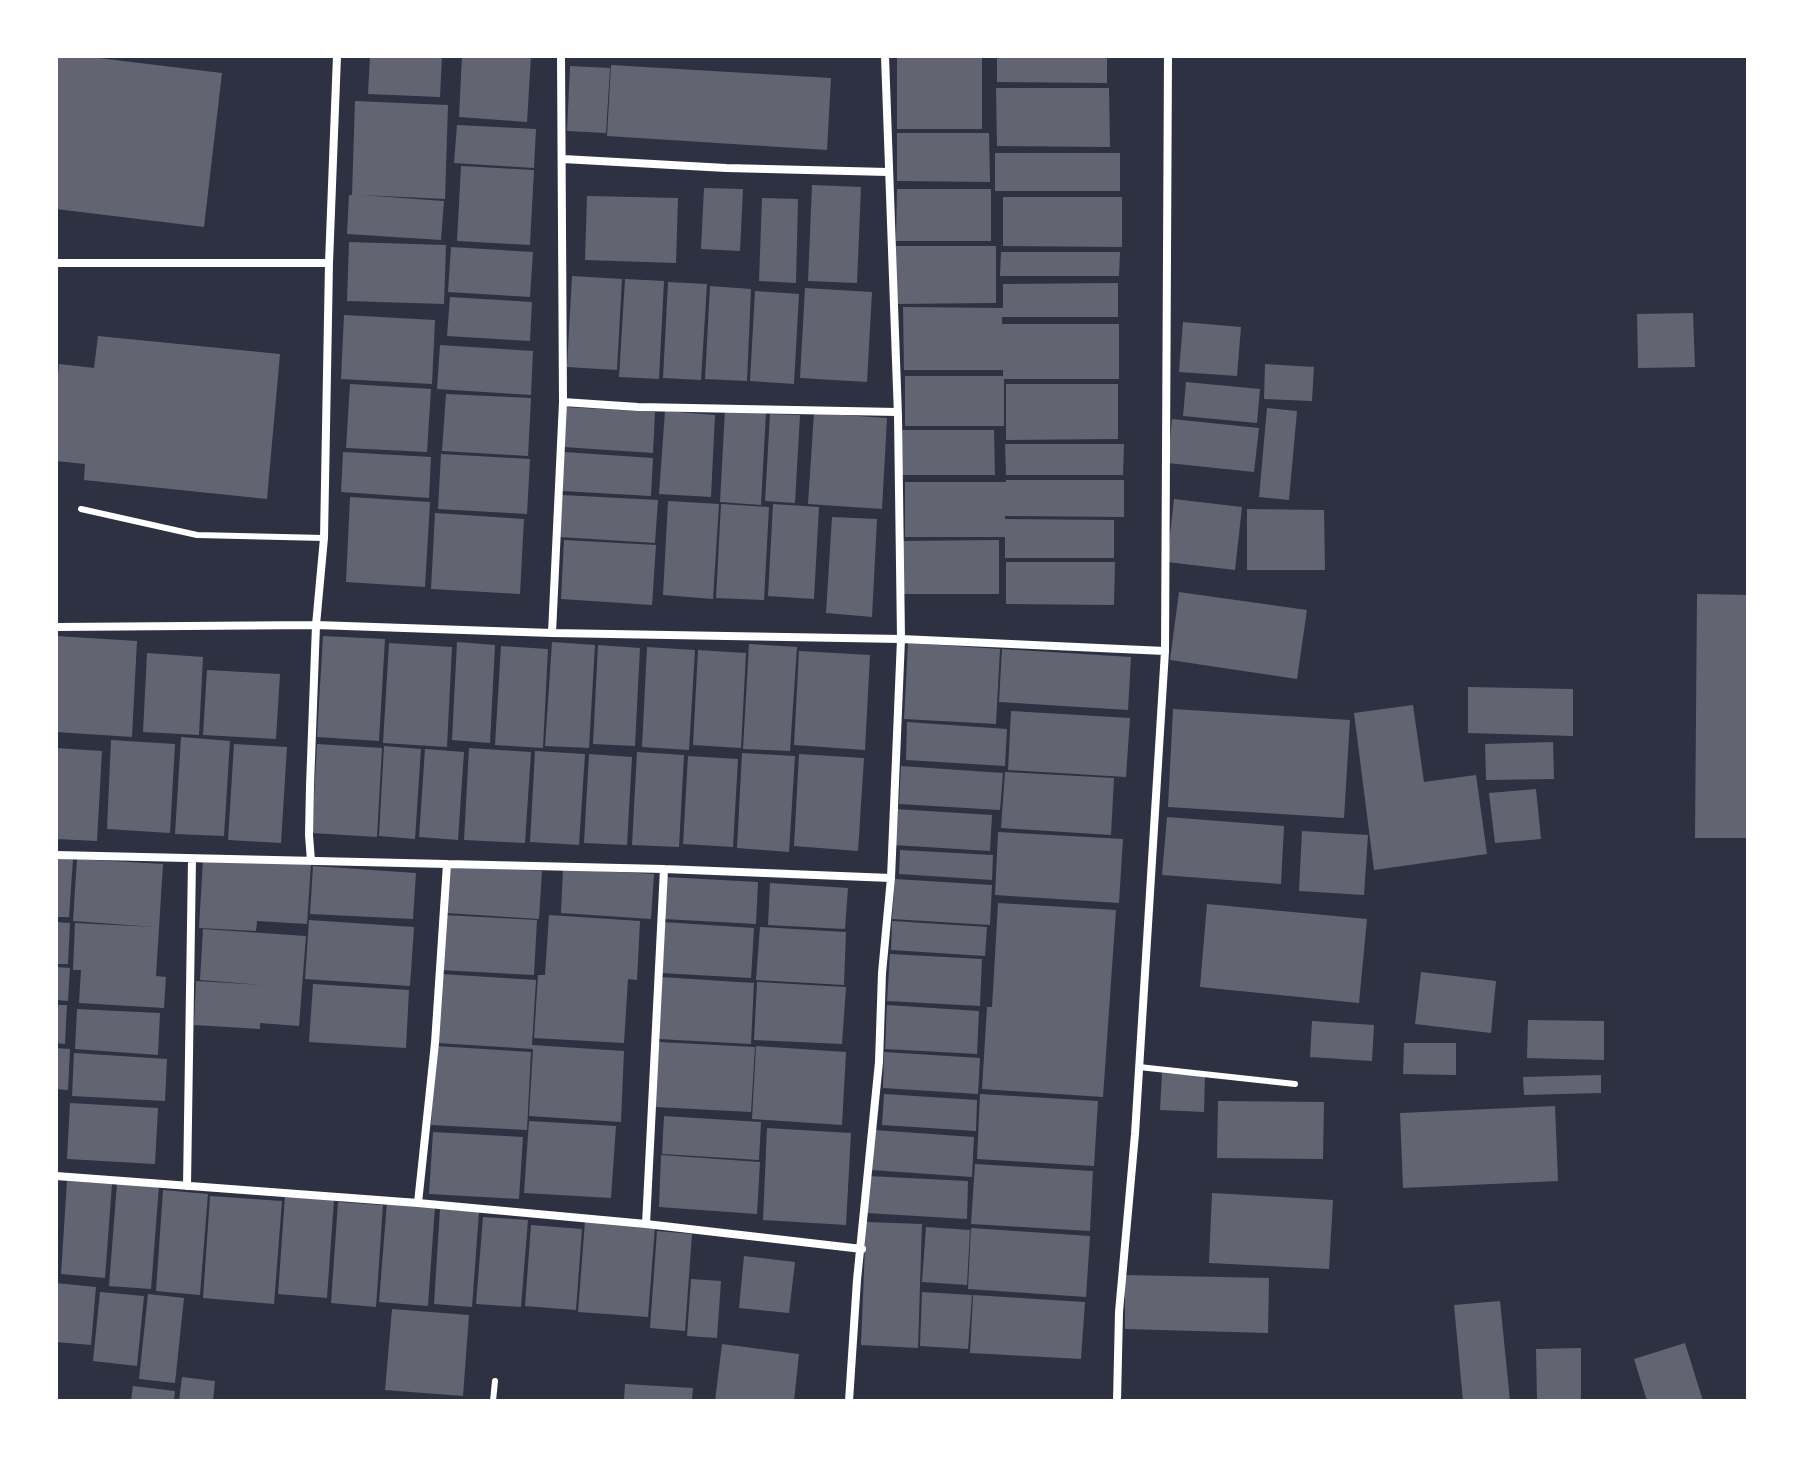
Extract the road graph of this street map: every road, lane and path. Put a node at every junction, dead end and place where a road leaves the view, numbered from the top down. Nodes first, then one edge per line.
1 (337, 56) edge
2 (561, 56) edge
3 (885, 56) edge
4 (1168, 56) edge
5 (563, 159) junction
6 (888, 172) junction
7 (56, 263) edge
8 (329, 263) junction
9 (563, 402) junction
10 (897, 412) junction
11 (81, 509) dead end
12 (324, 538) junction
13 (316, 625) junction
14 (56, 627) edge
15 (552, 633) junction
16 (901, 639) junction
17 (1165, 651) junction
18 (56, 855) edge
19 (192, 859) junction
20 (311, 861) junction
21 (447, 864) junction
22 (664, 869) junction
23 (891, 878) junction
24 (1139, 1067) junction
25 (1295, 1084) dead end
26 (56, 1176) edge
27 (187, 1186) junction
28 (418, 1203) junction
29 (646, 1224) junction
30 (862, 1249) junction
31 (495, 1381) dead end
32 (493, 1401) edge
33 (849, 1401) edge
34 (1117, 1401) edge

1 - 8 street
2 - 5 street
3 - 6 street
4 - 17 street
5 - 6 street
5 - 9 street
6 - 10 street
7 - 8 street
8 - 12 street
9 - 10 street
9 - 15 street
10 - 16 street
11 - 12 lane
12 - 13 street
13 - 14 street
13 - 15 street
13 - 20 street
15 - 16 street
16 - 17 street
16 - 23 street
17 - 24 street
18 - 19 street
19 - 20 street
19 - 27 street
20 - 21 street
21 - 22 street
21 - 28 street
22 - 23 street
22 - 29 street
23 - 30 street
24 - 25 lane
24 - 34 street
26 - 27 street
27 - 28 street
28 - 29 street
29 - 30 street
30 - 33 street
31 - 32 lane

